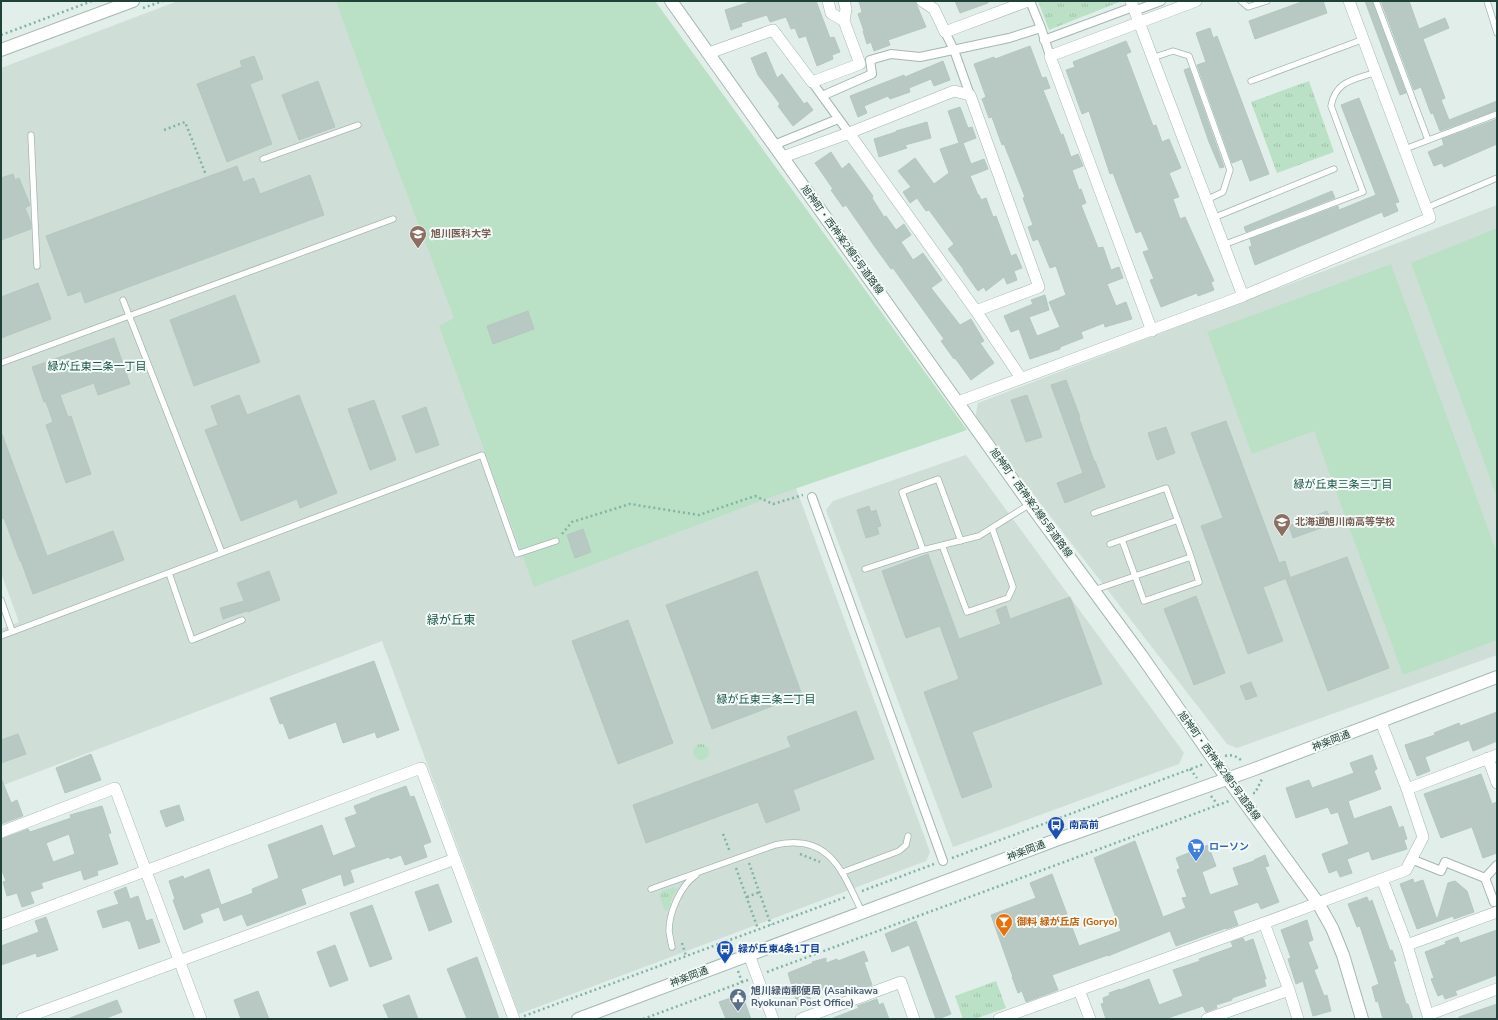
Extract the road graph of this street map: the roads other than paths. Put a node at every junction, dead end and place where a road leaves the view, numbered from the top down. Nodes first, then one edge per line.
1 (133, 1) edge
2 (671, 1) edge
3 (828, 1) edge
4 (844, 1) edge
5 (922, 1) edge
6 (1029, 1) edge
7 (1161, 1) edge
8 (1196, 1) edge
9 (1240, 1) edge
10 (1267, 1) edge
11 (1349, 1) edge
12 (1376, 1) edge
13 (1487, 1) edge
14 (935, 5) edge
15 (1133, 6) edge
16 (844, 21) junction
17 (1138, 22) junction
18 (1041, 28) junction
19 (945, 32) junction
20 (1497, 33) edge
21 (1364, 39) junction
22 (1044, 40) junction
23 (1, 50) edge
24 (954, 50) junction
25 (709, 53) junction
26 (1050, 56) junction
27 (1152, 58) junction
28 (1376, 72) junction
29 (1251, 81) dead end
30 (812, 82) junction
31 (970, 95) junction
32 (822, 96) junction
33 (1497, 114) edge
34 (838, 119) junction
35 (358, 125) dead end
36 (849, 133) junction
37 (31, 135) dead end
38 (1428, 140) junction
39 (774, 145) junction
40 (1405, 149) junction
41 (783, 157) junction
42 (263, 159) dead end
43 (1334, 169) dead end
44 (1497, 178) edge
45 (1206, 200) junction
46 (1426, 208) junction
47 (1213, 218) junction
48 (393, 219) dead end
49 (1223, 245) junction
50 (37, 266) dead end
51 (1243, 296) junction
52 (123, 300) dead end
53 (976, 311) junction
54 (129, 316) junction
55 (1152, 331) junction
56 (1, 363) edge
57 (1021, 378) junction
58 (958, 402) junction
59 (812, 497) road end
60 (1030, 504) junction
61 (1094, 513) dead end
62 (1178, 520) junction
63 (992, 528) junction
64 (1122, 540) junction
65 (556, 541) road end
66 (961, 541) junction
67 (1110, 544) dead end
68 (942, 545) junction
69 (923, 550) junction
70 (222, 552) junction
71 (1191, 557) junction
72 (865, 569) dead end
73 (169, 573) junction
74 (1135, 577) junction
75 (1094, 590) junction
76 (1, 600) edge
77 (242, 620) dead end
78 (12, 631) junction
79 (1, 636) edge
80 (1497, 677) edge
81 (1381, 722) junction
82 (1493, 757) edge
83 (1228, 779) junction
84 (1497, 783) edge
85 (1407, 789) junction
86 (1, 832) edge
87 (908, 836) dead end
88 (455, 859) junction
89 (1411, 859) junction
90 (942, 861) road end
91 (1497, 865) edge
92 (146, 871) junction
93 (702, 871) junction
94 (843, 872) junction
95 (1485, 878) junction
96 (1382, 879) junction
97 (651, 889) dead end
98 (1497, 901) edge
99 (1318, 903) junction
100 (862, 912) junction
101 (1497, 912) edge
102 (1264, 923) junction
103 (1, 925) edge
104 (1407, 945) junction
105 (672, 947) dead end
106 (749, 955) junction
107 (180, 961) junction
108 (1497, 989) edge
109 (1079, 990) junction
110 (1289, 990) junction
111 (1013, 1016) edge
112 (1428, 1017) edge
113 (519, 1018) edge
114 (22, 1019) edge
115 (201, 1019) edge
116 (578, 1019) edge
117 (773, 1019) edge
118 (801, 1019) edge
119 (914, 1019) edge
120 (999, 1019) edge
121 (1090, 1019) edge
122 (1207, 1019) edge
123 (1298, 1019) edge
124 (1362, 1019) edge

1 - 23 street
2 - 25 street, 旭神町・西神楽2線5号道路線
3 - 16 street
4 - 16 street
5 - 14 street
6 - 18 street
6 - 19 street
7 - 15 street
8 - 17 street
9 - 10 lane
11 - 21 street
12 - 38 lane
13 - 20 lane
14 - 19 street
15 - 17 street
15 - 22 street
16 - 30 street
17 - 26 street
17 - 27 street
18 - 22 street
18 - 24 street
19 - 24 street
21 - 28 street
21 - 29 lane
22 - 26 street
24 - 31 street
24 - 32 street
25 - 30 street
25 - 39 street, 旭神町・西神楽2線5号道路線
26 - 55 street
27 - 45 street
27 - 45 lane
28 - 40 street
28 - 49 lane
30 - 32 street
31 - 36 street
31 - 53 street
32 - 34 street
33 - 38 lane
34 - 36 street
34 - 39 street
35 - 42 lane
36 - 41 street
36 - 53 street
37 - 50 lane
38 - 40 lane
39 - 41 street, 旭神町・西神楽2線5号道路線
40 - 46 street
41 - 58 street, 旭神町・西神楽2線5号道路線
43 - 47 lane
44 - 46 lane
45 - 47 street
46 - 51 street
47 - 49 street
48 - 54 lane
49 - 51 street
51 - 55 street
52 - 54 lane
53 - 57 street
54 - 56 lane
54 - 70 lane
55 - 57 street
57 - 58 street
58 - 60 street, 旭神町・西神楽2線5号道路線
59 - 90 street
60 - 63 lane
60 - 75 street, 旭神町・西神楽2線5号道路線
61 - 62 lane
62 - 64 lane
62 - 71 lane
63 - 66 lane
63 - 68 lane
64 - 67 lane
64 - 74 lane
65 - 70 lane
66 - 68 lane
66 - 69 lane
68 - 69 lane
69 - 72 lane
70 - 73 lane
71 - 74 lane
71 - 74 lane
73 - 77 lane
73 - 78 lane
74 - 75 lane
75 - 83 street, 旭神町・西神楽2線5号道路線
76 - 78 lane
78 - 79 lane
80 - 81 street, 神楽岡通
81 - 83 street, 神楽岡通
81 - 85 street
82 - 84 street
82 - 85 street
83 - 99 street, 旭神町・西神楽2線5号道路線
83 - 100 street, 神楽岡通
85 - 89 street
86 - 92 street
87 - 94 lane
88 - 92 street
88 - 107 street
88 - 113 street
89 - 95 street
89 - 96 street
91 - 95 street
92 - 103 street
92 - 107 street
93 - 94 lane
93 - 97 lane
93 - 105 lane
94 - 100 lane
95 - 98 street
96 - 99 street
96 - 104 street
99 - 102 street
99 - 124 street, 旭神町・西神楽2線5号道路線
100 - 106 street, 神楽岡通
101 - 104 street
102 - 109 street
102 - 110 street
104 - 112 street
106 - 116 street, 神楽岡通
106 - 117 street
107 - 114 street
107 - 115 street
108 - 112 street
109 - 111 street
109 - 121 street
110 - 122 street
110 - 123 street
111 - 120 street
118 - 119 street

